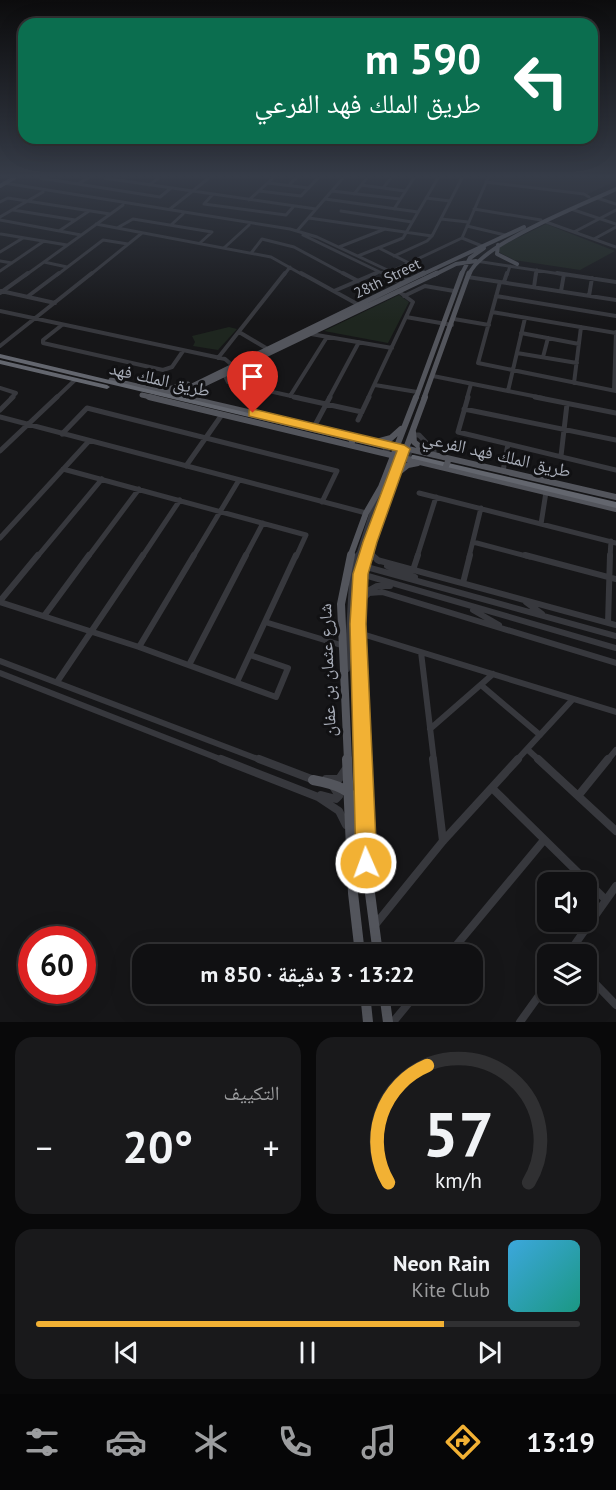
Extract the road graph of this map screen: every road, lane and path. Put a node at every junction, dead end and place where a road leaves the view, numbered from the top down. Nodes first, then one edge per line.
1 (14, 226) edge
2 (27, 226) edge
3 (66, 226) edge
4 (94, 226) edge
5 (105, 226) edge
6 (121, 226) edge
7 (175, 226) edge
8 (248, 226) edge
9 (253, 226) edge
10 (269, 226) edge
11 (302, 226) edge
12 (364, 226) edge
13 (410, 226) edge
14 (437, 226) edge
15 (467, 226) edge
16 (473, 226) edge
17 (531, 226) edge
18 (533, 226) edge
19 (556, 226) edge
20 (587, 226) edge
21 (616, 226) edge
22 (117, 228) junction
23 (385, 229) junction
24 (58, 231) junction
25 (297, 231) junction
26 (406, 232) junction
27 (574, 232) junction
28 (142, 233) junction
29 (0, 234) edge
30 (81, 235) junction
31 (432, 236) junction
32 (505, 236) junction
33 (23, 238) junction
34 (462, 238) junction
35 (594, 239) junction
36 (44, 241) junction
37 (200, 243) junction
38 (496, 243) junction
39 (128, 244) junction
40 (67, 245) junction
41 (482, 246) junction
42 (225, 247) junction
43 (339, 247) junction
44 (616, 247) edge
45 (379, 248) junction
46 (0, 252) edge
47 (252, 252) junction
48 (358, 256) junction
49 (394, 256) junction
50 (473, 260) junction
51 (0, 261) edge
52 (44, 262) junction
53 (447, 262) junction
54 (12, 263) junction
55 (409, 263) junction
56 (517, 264) junction
57 (510, 266) junction
58 (67, 267) junction
59 (290, 267) junction
60 (537, 270) junction
61 (0, 271) edge
62 (441, 271) junction
63 (380, 272) junction
64 (390, 272) junction
65 (564, 274) junction
66 (461, 275) junction
67 (400, 277) junction
68 (468, 277) junction
69 (393, 278) junction
70 (592, 278) junction
71 (410, 280) junction
72 (358, 281) junction
73 (616, 281) edge
74 (502, 282) junction
75 (534, 287) junction
76 (398, 289) junction
77 (334, 291) junction
78 (454, 291) junction
79 (561, 291) junction
80 (1, 292) edge
81 (404, 296) junction
82 (496, 296) junction
83 (589, 296) junction
84 (27, 297) junction
85 (616, 300) edge
86 (55, 303) junction
87 (359, 305) junction
88 (0, 311) edge
89 (492, 312) junction
90 (7, 313) junction
91 (616, 316) edge
92 (406, 317) junction
93 (0, 318) edge
94 (525, 318) junction
95 (35, 319) junction
96 (453, 322) junction
97 (442, 323) junction
98 (62, 325) junction
99 (489, 325) junction
100 (581, 327) junction
101 (239, 332) junction
102 (521, 333) junction
103 (616, 333) edge
104 (311, 334) junction
105 (327, 337) junction
106 (548, 338) junction
107 (359, 342) junction
108 (579, 344) junction
109 (0, 346) edge
110 (266, 348) junction
111 (392, 348) junction
112 (616, 350) edge
113 (183, 351) junction
114 (517, 353) junction
115 (0, 356) edge
116 (543, 357) junction
117 (218, 358) junction
118 (0, 362) edge
119 (576, 363) junction
120 (232, 365) junction
121 (513, 371) junction
122 (224, 374) junction
123 (433, 376) junction
124 (90, 377) junction
125 (75, 380) junction
126 (204, 381) junction
127 (574, 383) junction
128 (471, 384) junction
129 (375, 385) junction
130 (0, 388) edge
131 (153, 390) junction
132 (615, 390) edge
133 (508, 391) junction
134 (417, 392) junction
135 (142, 395) junction
136 (290, 396) junction
137 (199, 400) junction
138 (327, 404) junction
139 (567, 404) junction
140 (464, 409) junction
141 (0, 410) edge
142 (362, 412) junction
143 (616, 413) edge
144 (221, 416) junction
145 (0, 417) edge
146 (358, 420) dead end
147 (406, 422) junction
148 (27, 424) junction
149 (314, 427) junction
150 (564, 429) junction
151 (412, 432) junction
152 (63, 434) junction
153 (206, 438) junction
154 (350, 440) junction
155 (371, 440) junction
156 (616, 440) edge
157 (89, 441) junction
158 (508, 444) junction
159 (370, 450) junction
160 (0, 451) edge
161 (398, 452) junction
162 (414, 456) tunnel mouth
163 (561, 456) junction
164 (446, 461) junction
165 (425, 464) junction
166 (186, 466) junction
167 (63, 469) junction
168 (616, 470) edge
169 (502, 471) junction
170 (389, 476) junction
171 (102, 479) junction
172 (239, 480) junction
173 (381, 487) junction
174 (140, 489) junction
175 (546, 492) junction
176 (419, 493) dead end
177 (436, 497) junction
178 (180, 500) junction
179 (322, 502) junction
180 (616, 503) edge
181 (481, 508) junction
182 (220, 511) junction
183 (366, 513) junction
184 (263, 523) junction
185 (542, 524) junction
186 (0, 538) edge
187 (370, 542) junction
188 (473, 542) junction
189 (614, 542) edge
190 (377, 560) junction
191 (359, 569) junction
192 (413, 570) junction
193 (613, 578) edge
194 (463, 583) junction
195 (442, 587) junction
196 (415, 590) junction
197 (362, 598) junction
198 (523, 600) junction
199 (0, 601) edge
200 (453, 601) junction
201 (359, 609) junction
202 (44, 616) junction
203 (546, 617) junction
204 (265, 622) junction
205 (608, 622) junction
206 (616, 625) edge
207 (506, 629) junction
208 (91, 632) junction
209 (359, 633) junction
210 (616, 636) edge
211 (341, 645) junction
212 (139, 647) junction
213 (616, 648) edge
214 (421, 652) junction
215 (250, 655) junction
216 (0, 661) edge
217 (616, 663) edge
218 (189, 665) junction
219 (493, 674) junction
220 (1, 675) edge
221 (57, 682) junction
222 (237, 682) junction
223 (481, 685) junction
224 (346, 696) junction
225 (573, 699) junction
226 (616, 712) edge
227 (430, 729) junction
228 (540, 735) junction
229 (527, 749) junction
230 (616, 750) edge
231 (348, 751) junction
232 (313, 780) junction
233 (299, 789) junction
234 (493, 789) junction
235 (349, 791) junction
236 (578, 796) junction
237 (365, 819) junction
238 (616, 831) edge
239 (544, 840) junction
240 (443, 841) junction
241 (351, 843) junction
242 (616, 886) edge
243 (606, 900) junction
244 (375, 925) junction
245 (359, 944) edge
246 (377, 944) edge
247 (457, 944) edge
248 (575, 944) edge
249 (597, 985) edge
250 (537, 998) edge
251 (366, 1004) edge
252 (386, 1004) edge
253 (408, 1004) edge
254 (616, 1005) edge
255 (368, 1022) edge
256 (388, 1022) edge
257 (393, 1022) edge
258 (520, 1022) edge

1 - 29 street
2 - 24 street
3 - 24 street
4 - 30 street
5 - 22 street
6 - 22 street
7 - 37 street
8 - 42 street
9 - 63 street
10 - 25 street
11 - 25 street
12 - 23 street
13 - 26 street
14 - 31 street
15 - 34 street
16 - 32 street
17 - 32 main road, 28th Street
18 - 38 main road
19 - 27 street
20 - 27 street
21 - 35 street
22 - 28 street
23 - 26 street
23 - 43 street
24 - 30 street
25 - 43 street
26 - 31 street
26 - 45 street
27 - 35 street
28 - 37 street
28 - 39 street
29 - 33 street
30 - 40 street
31 - 49 street
32 - 38 main road, 28th Street
33 - 36 street
33 - 46 street
34 - 41 street
34 - 55 street
35 - 44 street
36 - 40 street
36 - 54 street
37 - 42 street
38 - 41 main road, 28th Street
38 - 50 main road, شارع عثمان بن عفان
38 - 56 main road
39 - 58 street
39 - 86 street
40 - 52 street
41 - 53 main road, 28th Street
42 - 47 street
43 - 48 street
45 - 48 street
45 - 49 street
47 - 59 street
47 - 72 street
48 - 64 street
49 - 55 street
50 - 53 main road
50 - 56 street
50 - 57 street
50 - 62 main road, 28th Street
50 - 66 main road, شارع عثمان بن عفان
50 - 68 main road, شارع عثمان بن عفان
51 - 54 street
52 - 58 street
52 - 80 street
53 - 71 main road, 28th Street
54 - 61 street
55 - 64 street
56 - 73 street
57 - 60 street
57 - 74 street
58 - 84 street
59 - 77 street
59 - 101 street
60 - 65 street
60 - 75 street
62 - 66 main road
62 - 76 main road, 28th Street
63 - 69 street
63 - 72 street
64 - 67 street
65 - 70 street
65 - 79 street
66 - 78 main road, شارع عثمان بن عفان
67 - 69 street
67 - 71 street
68 - 74 street
68 - 96 main road, شارع عثمان بن عفان
69 - 76 street
70 - 73 street
70 - 83 street
71 - 76 main road, 28th Street
72 - 77 street
74 - 75 street
74 - 82 street
75 - 79 street
76 - 81 street
76 - 87 main road, 28th Street
76 - 104 main road, 28th Street
77 - 87 street
78 - 81 street
78 - 97 main road, شارع عثمان بن عفان
79 - 83 street
80 - 84 street
81 - 92 street
82 - 89 street
82 - 91 street
83 - 85 street
84 - 86 street
86 - 95 street
87 - 110 main road, 28th Street
88 - 90 street
89 - 94 street
89 - 99 street
90 - 93 street
90 - 95 street
92 - 97 street
92 - 111 street
94 - 100 street
94 - 102 street
95 - 98 street
95 - 109 street
96 - 97 street
96 - 99 street
96 - 123 main road, شارع عثمان بن عفان
97 - 134 main road, شارع عثمان بن عفان
98 - 113 street
98 - 113 street
99 - 121 street
100 - 103 street
100 - 108 street
101 - 110 street
101 - 117 street
102 - 106 street
102 - 114 street
103 - 112 street
104 - 105 street
104 - 122 main road, 28th Street
105 - 107 street
105 - 136 street
106 - 108 street
106 - 116 street
107 - 111 street
107 - 138 street
108 - 119 street
110 - 120 main road, 28th Street
111 - 129 street
112 - 132 street
113 - 117 street
114 - 116 street
114 - 121 street
115 - 124 highway, طريق الملك فهد
116 - 119 street
117 - 120 street
118 - 125 highway, طريق الملك فهد
119 - 127 street
120 - 126 main road, 28th Street
121 - 127 street
121 - 133 street
122 - 126 main road, 28th Street
122 - 136 street
123 - 128 street
123 - 151 main road, شارع عثمان بن عفان
124 - 131 main road, طريق الملك فهد الفرعي
124 - 135 highway, طريق الملك فهد
125 - 135 highway, طريق الملك فهد
125 - 148 street
126 - 131 main road
126 - 137 main road
127 - 132 street
128 - 133 street
128 - 140 street
129 - 134 street
129 - 142 street
130 - 141 street
131 - 137 main road, طريق الملك فهد الفرعي
133 - 139 street
134 - 147 main road, شارع عثمان بن عفان
135 - 144 main road, طريق الملك فهد الفرعي
136 - 138 street
137 - 149 main road, طريق الملك فهد الفرعي
138 - 142 street
138 - 149 street
139 - 143 street
139 - 150 street
140 - 150 street
140 - 158 street
142 - 146 street
144 - 153 street
144 - 154 main road, طريق الملك فهد الفرعي
145 - 148 street
147 - 155 main road
147 - 161 main road, شارع عثمان بن عفان
148 - 152 street
148 - 160 street
149 - 154 main road, طريق الملك فهد الفرعي
150 - 156 street
150 - 163 street
151 - 161 main road, شارع عثمان بن عفان
151 - 164 main road
152 - 153 street
152 - 157 street
153 - 166 street
153 - 179 street
154 - 155 main road, طريق الملك فهد الفرعي
154 - 159 main road, طريق الملك فهد الفرعي
155 - 161 main road, طريق الملك فهد الفرعي
157 - 166 street
157 - 167 street
158 - 163 street
158 - 169 street
159 - 161 main road, طريق الملك فهد الفرعي
159 - 170 main road
161 - 164 main road, طريق الملك فهد الفرعي
161 - 165 main road, طريق الملك فهد الفرعي
161 - 170 main road, شارع عثمان بن عفان
162 - 180 highway
163 - 168 street
164 - 165 main road, طريق الملك فهد الفرعي
164 - 169 main road, طريق الملك فهد الفرعي
164 - 175 main road, طريق الملك فهد الفرعي
165 - 170 main road
166 - 172 street
167 - 171 street
167 - 186 street
169 - 180 main road, طريق الملك فهد الفرعي
170 - 173 main road, شارع عثمان بن عفان
170 - 187 main road, شارع عثمان بن عفان
171 - 174 street
171 - 199 street
172 - 179 street
172 - 182 street
173 - 183 main road, شارع عثمان بن عفان
173 - 191 street
174 - 178 street
174 - 202 street
175 - 180 main road, طريق الملك فهد الفرعي
175 - 185 street
176 - 177 street
177 - 181 street
177 - 192 street
178 - 182 street
178 - 208 street
179 - 183 street
181 - 185 street
181 - 188 street
182 - 184 street
182 - 212 street
183 - 211 main road, شارع عثمان بن عفان
184 - 204 street
184 - 218 street
185 - 189 street
187 - 190 street
187 - 191 main road, شارع عثمان بن عفان
188 - 193 street
188 - 194 street
189 - 193 street
190 - 192 street
190 - 195 street
191 - 195 street
191 - 196 street
191 - 201 main road, شارع عثمان بن عفان
191 - 224 street
192 - 194 street
193 - 205 street
194 - 198 street
195 - 203 street
196 - 197 street
196 - 200 street
197 - 201 street
197 - 207 street
198 - 203 street
198 - 205 street
199 - 202 street
200 - 207 street
200 - 213 street
201 - 209 main road, شارع عثمان بن عفان
202 - 208 street
203 - 210 street
204 - 211 street
204 - 215 street
205 - 206 street
207 - 217 street
208 - 212 street
208 - 221 street
209 - 214 street
209 - 237 main road, شارع عثمان بن عفان
211 - 224 main road, شارع عثمان بن عفان
212 - 218 street
214 - 219 street
214 - 227 street
215 - 222 street
215 - 222 street
216 - 221 street
218 - 222 street
219 - 223 street
219 - 225 street
220 - 233 street
221 - 232 street
223 - 227 street
223 - 228 street
224 - 231 main road, شارع عثمان بن عفان
225 - 226 street
225 - 228 street
227 - 240 street
228 - 229 street
229 - 234 street
229 - 236 street
230 - 236 street
231 - 232 street
231 - 235 main road, شارع عثمان بن عفان
232 - 233 street
232 - 235 main road
233 - 241 street
234 - 239 street
234 - 240 street
235 - 237 main road
235 - 241 main road, شارع عثمان بن عفان
236 - 238 street
237 - 244 main road, شارع عثمان بن عفان
239 - 243 street
239 - 247 street
240 - 244 street
241 - 245 main road, شارع عثمان بن عفان
242 - 243 street
243 - 248 street
244 - 246 main road, شارع عثمان بن عفان
249 - 254 street
250 - 258 street
251 - 255 main road
252 - 256 main road
253 - 257 street

